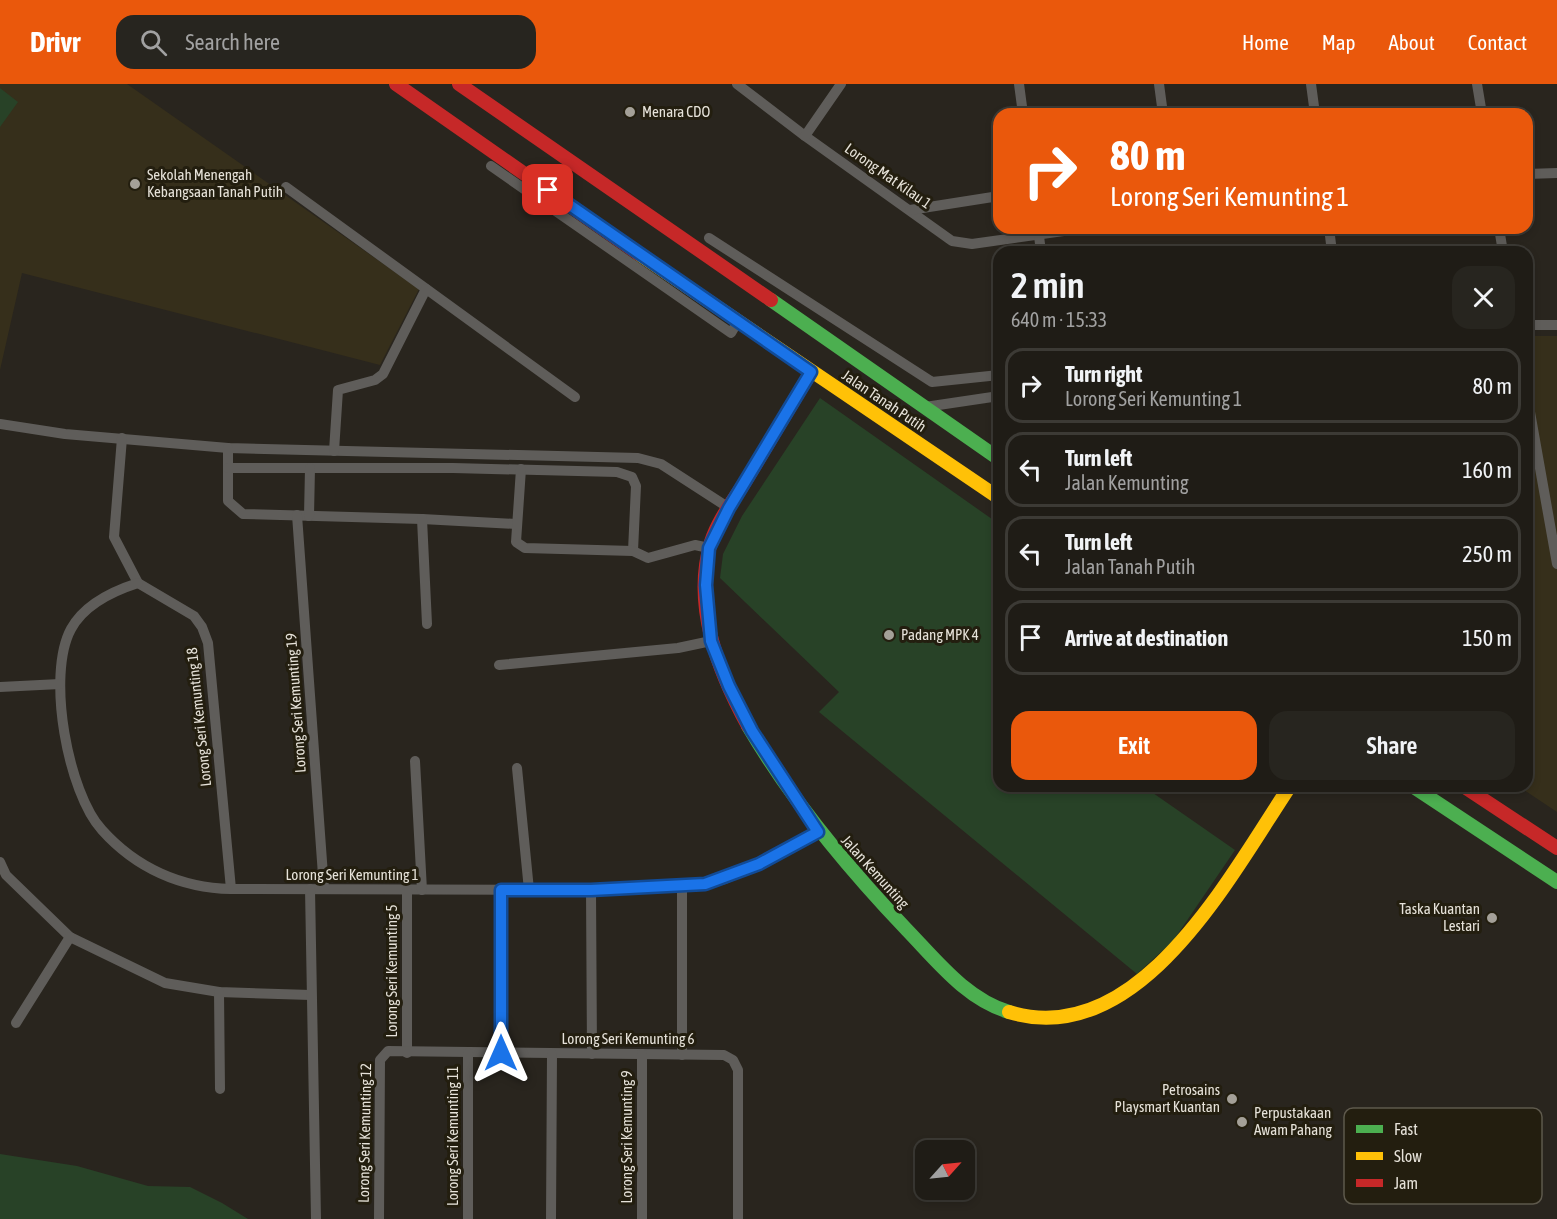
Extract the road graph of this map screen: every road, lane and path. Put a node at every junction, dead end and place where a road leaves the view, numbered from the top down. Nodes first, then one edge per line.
1 (396, 84) edge
2 (459, 84) edge
3 (469, 84) edge
4 (737, 84) edge
5 (841, 84) edge
6 (1019, 84) edge
7 (1159, 84) edge
8 (1311, 84) edge
9 (1477, 84) edge
10 (477, 97) junction
11 (1022, 108) edge
12 (1162, 108) edge
13 (1314, 108) edge
14 (1481, 108) edge
15 (805, 136) junction
16 (491, 166) dead end
17 (1533, 174) edge
18 (1557, 174) edge
19 (286, 187) dead end
20 (993, 197) edge
21 (910, 210) junction
22 (1014, 234) edge
23 (709, 238) dead end
24 (426, 289) junction
25 (1533, 325) edge
26 (1557, 325) edge
27 (734, 328) junction
28 (853, 334) junction
29 (842, 352) junction
30 (811, 372) junction
31 (993, 376) edge
32 (575, 397) dead end
33 (993, 397) edge
34 (925, 407) junction
35 (0, 424) edge
36 (1533, 429) edge
37 (122, 438) junction
38 (228, 448) junction
39 (334, 451) junction
40 (993, 455) edge
41 (228, 468) junction
42 (310, 468) junction
43 (521, 469) junction
44 (993, 494) edge
45 (729, 508) junction
46 (297, 516) junction
47 (309, 516) junction
48 (422, 519) junction
49 (516, 524) junction
50 (709, 548) junction
51 (633, 552) junction
52 (1557, 564) edge
53 (138, 583) junction
54 (427, 624) dead end
55 (711, 641) junction
56 (499, 665) dead end
57 (60, 684) junction
58 (0, 687) edge
59 (415, 761) dead end
60 (517, 768) dead end
61 (1286, 792) edge
62 (1421, 792) edge
63 (1472, 792) edge
64 (818, 832) junction
65 (1557, 848) edge
66 (0, 862) edge
67 (3, 878) edge
68 (1557, 882) edge
69 (682, 887) junction
70 (231, 889) junction
71 (324, 889) junction
72 (310, 890) junction
73 (407, 890) junction
74 (422, 890) junction
75 (501, 890) junction
76 (529, 890) junction
77 (591, 890) junction
78 (70, 937) junction
79 (219, 992) junction
80 (311, 995) junction
81 (16, 1023) dead end
82 (388, 1051) joint
83 (407, 1053) junction
84 (468, 1053) junction
85 (501, 1053) junction
86 (552, 1054) junction
87 (592, 1054) junction
88 (642, 1054) junction
89 (682, 1055) junction
90 (220, 1089) dead end
91 (316, 1219) edge
92 (379, 1219) edge
93 (468, 1219) edge
94 (551, 1219) edge
95 (642, 1219) edge
96 (738, 1219) edge

1 - 27 main road, Jalan Tanah Putih
2 - 10 main road, Jalan Tanah Putih
3 - 10 main road
4 - 15 street, Lorong Mat Kilau 1
5 - 15 street
6 - 11 street
7 - 12 street
8 - 13 street
9 - 14 street
10 - 29 main road, Jalan Tanah Putih
15 - 21 street, Lorong Mat Kilau 1
16 - 27 street
17 - 18 street
19 - 24 street
20 - 21 street
21 - 22 street, Lorong Mat Kilau 1
23 - 28 street
24 - 32 street
24 - 39 street
25 - 26 street
27 - 30 main road, Jalan Tanah Putih
28 - 29 street
28 - 31 street
29 - 34 main road, Jalan Tanah Putih
30 - 44 main road, Jalan Tanah Putih
30 - 45 main road, Jalan Kemunting
33 - 34 street
34 - 40 main road, Jalan Tanah Putih
35 - 37 street
36 - 52 street
37 - 38 street
37 - 53 street
38 - 39 street
38 - 41 street
39 - 45 street
41 - 42 street
41 - 46 street
42 - 43 street
42 - 47 street
43 - 49 street
43 - 51 street
45 - 50 main road, Jalan Kemunting
46 - 47 street
46 - 71 street, Lorong Seri Kemunting 19
47 - 48 street
48 - 49 street
48 - 54 street
49 - 51 street
50 - 51 street
50 - 55 main road, Jalan Kemunting
53 - 57 street, Lorong Seri Kemunting 1
53 - 70 street, Lorong Seri Kemunting 18
55 - 56 street
55 - 64 main road, Jalan Kemunting
57 - 58 street
57 - 70 street, Lorong Seri Kemunting 1
59 - 74 street
60 - 76 street
61 - 64 main road, Jalan Kemunting
62 - 68 main road
63 - 65 main road
64 - 69 street, Lorong Seri Kemunting 1
66 - 67 street
67 - 78 street
69 - 77 street, Lorong Seri Kemunting 1
69 - 89 street
70 - 72 street, Lorong Seri Kemunting 1
71 - 72 street, Lorong Seri Kemunting 1
71 - 73 street, Lorong Seri Kemunting 1
72 - 80 street
73 - 74 street, Lorong Seri Kemunting 1
73 - 83 street, Lorong Seri Kemunting 5
74 - 75 street, Lorong Seri Kemunting 1
75 - 76 street, Lorong Seri Kemunting 1
75 - 85 street
76 - 77 street, Lorong Seri Kemunting 1
77 - 87 street
78 - 79 street
78 - 81 street
79 - 80 street
79 - 90 street
80 - 91 street
82 - 83 street, Lorong Seri Kemunting 6
82 - 92 street, Lorong Seri Kemunting 12
83 - 84 street, Lorong Seri Kemunting 6
84 - 85 street, Lorong Seri Kemunting 6
84 - 93 street, Lorong Seri Kemunting 11
85 - 86 street, Lorong Seri Kemunting 6
86 - 87 street, Lorong Seri Kemunting 6
86 - 94 street
87 - 88 street, Lorong Seri Kemunting 6
88 - 89 street, Lorong Seri Kemunting 6
88 - 95 street, Lorong Seri Kemunting 9
89 - 96 street, Lorong Seri Kemunting 6

